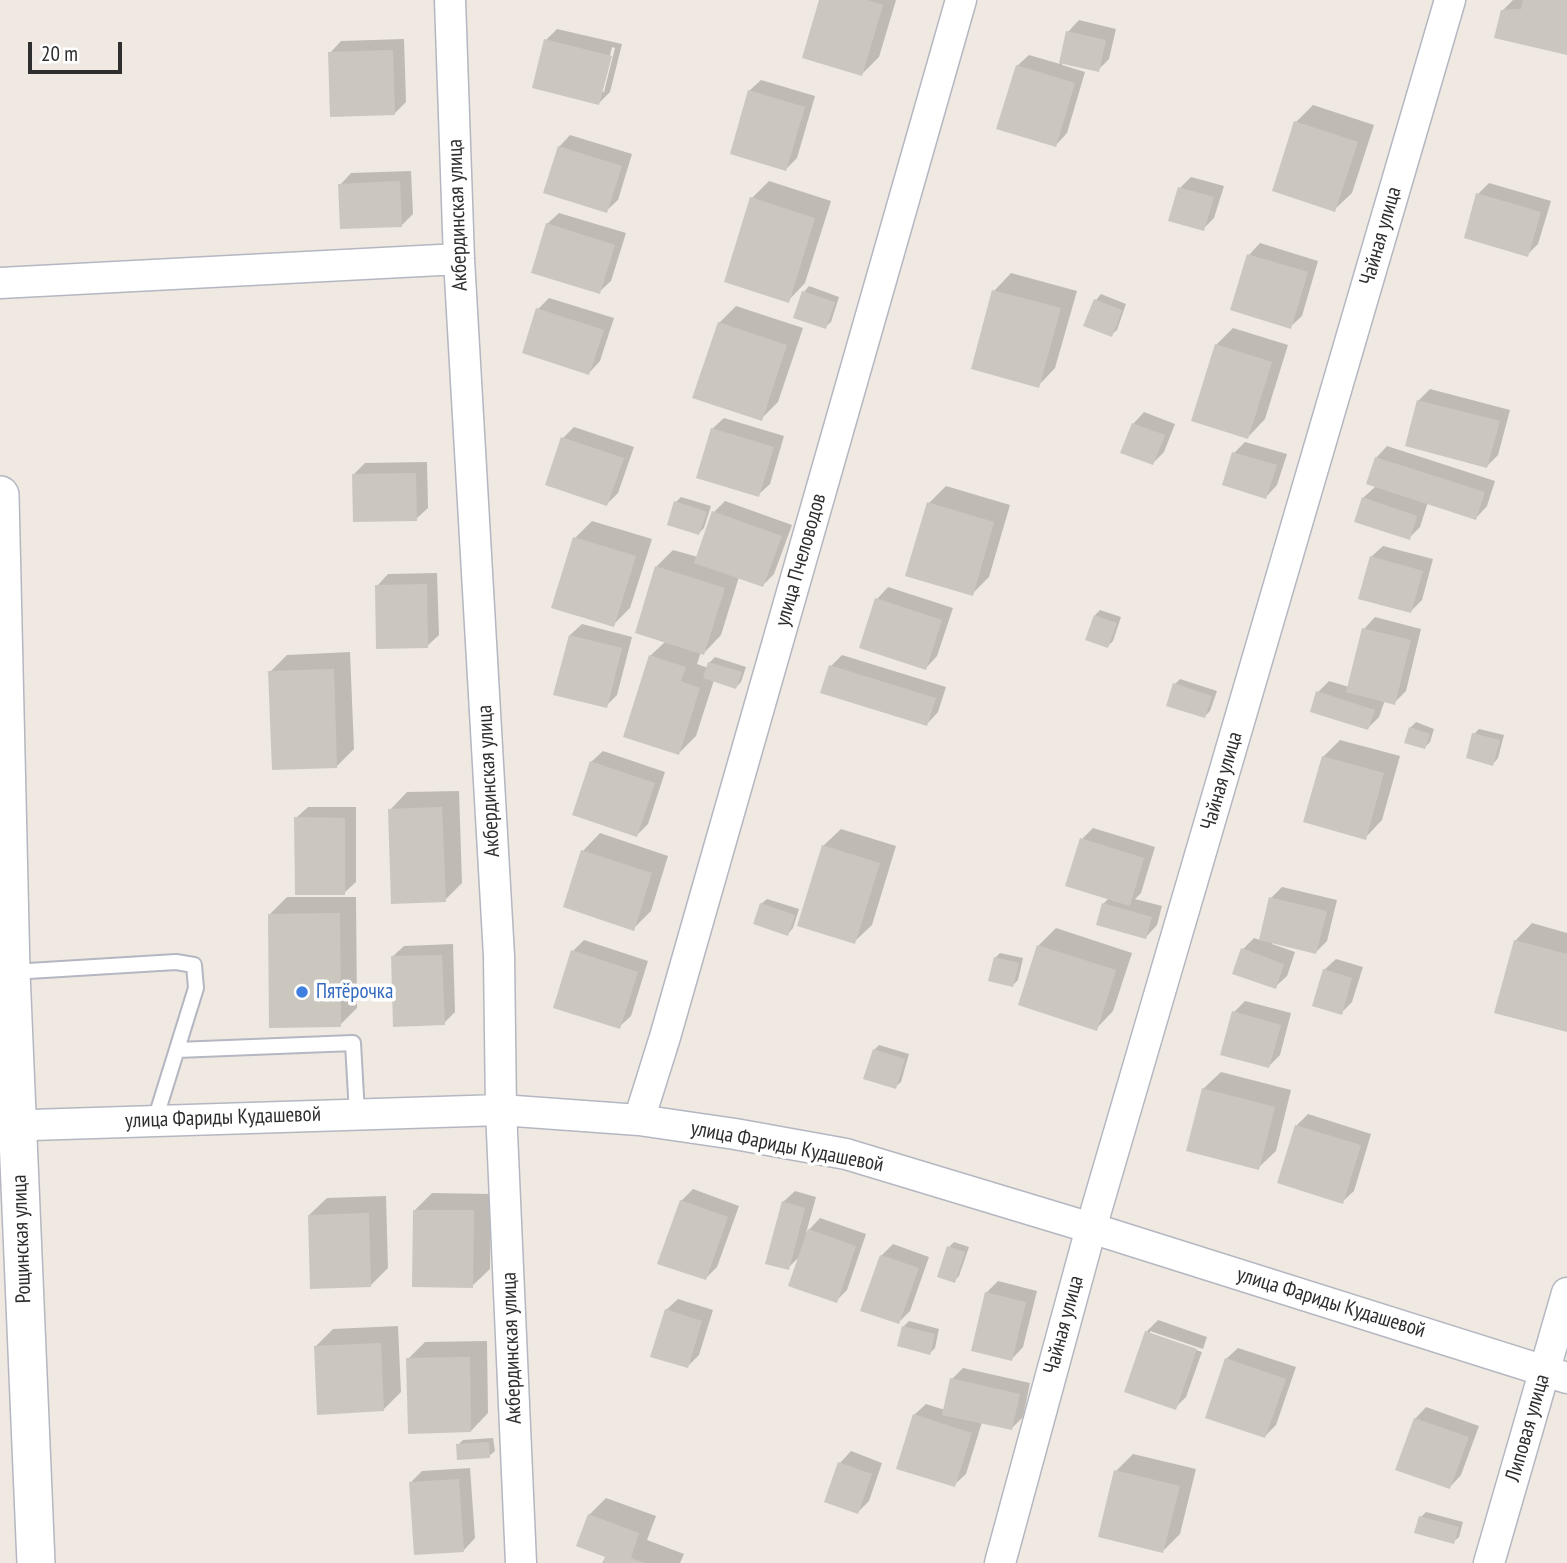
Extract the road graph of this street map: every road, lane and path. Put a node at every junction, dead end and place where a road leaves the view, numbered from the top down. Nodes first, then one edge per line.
1 (450, 0) edge
2 (961, 0) edge
3 (1450, 0) edge
4 (459, 259) junction
5 (0, 283) edge
6 (0, 495) edge
7 (11, 972) junction
8 (177, 1050) junction
9 (501, 1110) junction
10 (356, 1114) junction
11 (155, 1120) junction
12 (639, 1120) junction
13 (9, 1125) edge
14 (1091, 1228) junction
15 (1567, 1293) edge
16 (1556, 1374) edge
17 (36, 1563) edge
18 (521, 1563) edge
19 (1000, 1563) edge
20 (1489, 1563) edge

1 - 4 street, Акбердинская улица
2 - 12 street, улица Пчеловодов
3 - 14 street, Чайная улица
4 - 5 street
4 - 9 street, Акбердинская улица
6 - 7 street, Рощинская улица
7 - 8 lane
7 - 13 street, Рощинская улица
8 - 10 lane
8 - 11 lane
9 - 10 street, улица Фариды Кудашевой
9 - 12 street, улица Фариды Кудашевой
9 - 18 street, Акбердинская улица
10 - 11 street, улица Фариды Кудашевой
11 - 13 street, улица Фариды Кудашевой
12 - 14 street, улица Фариды Кудашевой
13 - 17 street, Рощинская улица
14 - 16 street, улица Фариды Кудашевой
14 - 19 street, Чайная улица
15 - 16 street, Липовая улица
16 - 20 street, Липовая улица

